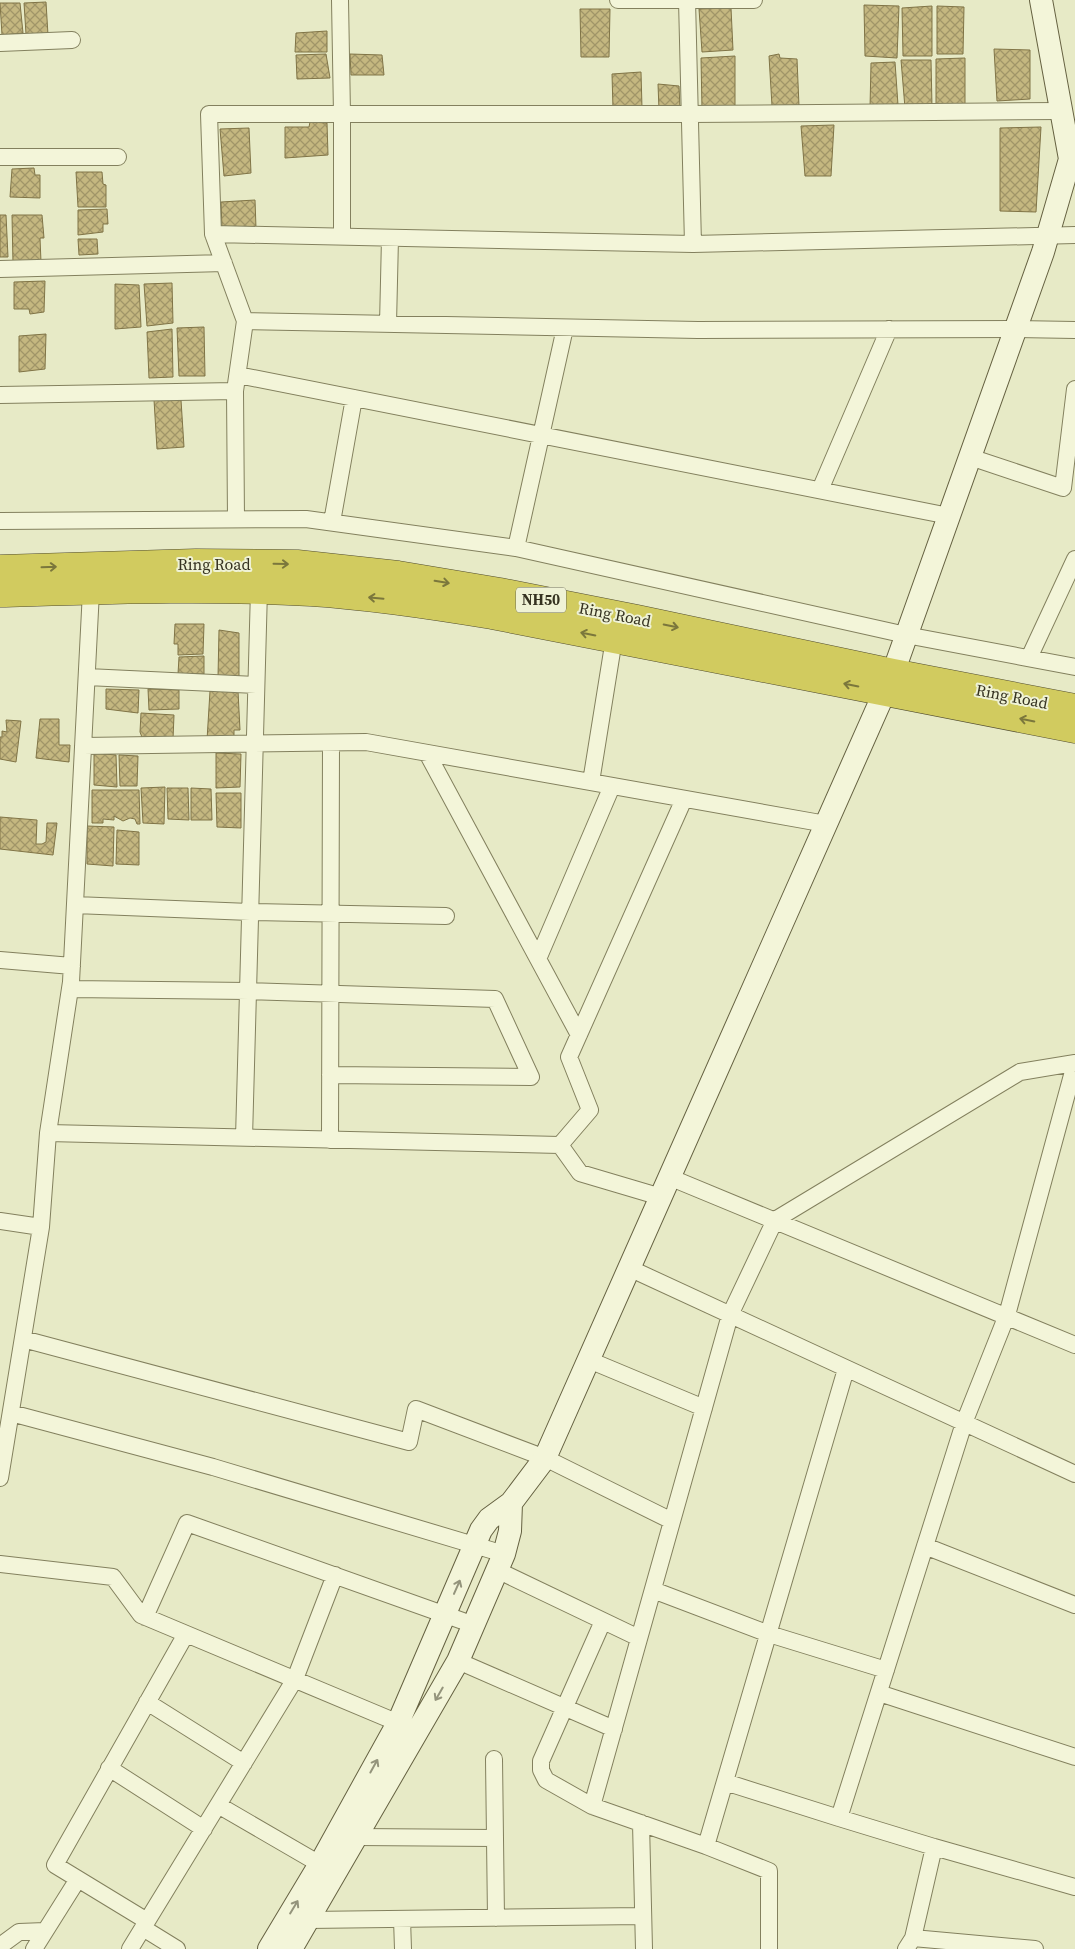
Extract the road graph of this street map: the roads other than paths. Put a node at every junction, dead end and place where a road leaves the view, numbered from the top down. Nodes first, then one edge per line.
1 (340, 0) edge
2 (618, 0) edge
3 (754, 0) edge
4 (1040, 0) edge
5 (687, 1) edge
6 (72, 40) dead end
7 (0, 43) edge
8 (1062, 111) junction
9 (342, 114) junction
10 (690, 114) junction
11 (0, 157) edge
12 (118, 157) dead end
13 (213, 234) junction
14 (1048, 234) junction
15 (1075, 235) edge
16 (342, 236) junction
17 (390, 238) junction
18 (693, 244) junction
19 (224, 264) junction
20 (0, 269) edge
21 (245, 321) junction
22 (388, 324) junction
23 (565, 328) junction
24 (1016, 328) junction
25 (889, 329) junction
26 (1075, 330) edge
27 (238, 375) junction
28 (1075, 389) edge
29 (235, 391) junction
30 (0, 395) edge
31 (354, 398) junction
32 (1073, 419) edge
33 (541, 435) junction
34 (970, 457) junction
35 (1069, 489) edge
36 (820, 490) junction
37 (949, 516) junction
38 (236, 519) junction
39 (0, 521) edge
40 (332, 522) junction
41 (516, 548) junction
42 (1075, 558) edge
43 (0, 569) edge
44 (259, 590) junction
45 (91, 591) junction
46 (0, 593) edge
47 (906, 635) junction
48 (614, 639) junction
49 (1030, 658) junction
50 (1075, 667) edge
51 (87, 676) junction
52 (889, 682) junction
53 (256, 685) junction
54 (1075, 708) edge
55 (1075, 729) edge
56 (331, 743) junction
57 (254, 744) junction
58 (83, 746) junction
59 (427, 753) junction
60 (591, 782) junction
61 (612, 786) junction
62 (684, 799) junction
63 (826, 824) junction
64 (75, 905) junction
65 (250, 912) junction
66 (330, 912) junction
67 (446, 916) dead end
68 (538, 959) junction
69 (0, 960) edge
70 (72, 966) junction
71 (70, 989) junction
72 (248, 991) junction
73 (330, 994) junction
74 (579, 1035) junction
75 (1075, 1064) edge
76 (330, 1076) junction
77 (48, 1133) junction
78 (244, 1138) junction
79 (330, 1140) junction
80 (560, 1144) junction
81 (665, 1187) junction
82 (775, 1220) junction
83 (0, 1221) edge
84 (41, 1228) junction
85 (629, 1268) junction
86 (730, 1315) junction
87 (1007, 1316) junction
88 (23, 1340) junction
89 (1075, 1345) edge
90 (589, 1360) junction
91 (846, 1369) junction
92 (704, 1408) junction
93 (11, 1414) junction
94 (964, 1423) junction
95 (545, 1458) junction
96 (1075, 1474) edge
97 (0, 1478) edge
98 (511, 1503) junction
99 (672, 1521) junction
100 (475, 1546) junction
101 (925, 1546) junction
102 (500, 1562) junction
103 (0, 1564) edge
104 (335, 1575) junction
105 (653, 1590) junction
106 (1075, 1605) edge
107 (445, 1614) junction
108 (145, 1617) junction
109 (603, 1621) junction
110 (474, 1625) junction
111 (186, 1634) junction
112 (769, 1634) junction
113 (639, 1638) junction
114 (458, 1661) junction
115 (886, 1670) junction
116 (294, 1680) junction
117 (879, 1693) junction
118 (147, 1702) junction
119 (565, 1708) junction
120 (408, 1727) junction
121 (614, 1729) junction
122 (1075, 1757) edge
123 (494, 1759) dead end
124 (244, 1763) junction
125 (109, 1768) junction
126 (725, 1782) junction
127 (218, 1804) junction
128 (592, 1806) junction
129 (839, 1818) junction
130 (641, 1823) junction
131 (204, 1828) junction
132 (357, 1837) junction
133 (495, 1838) junction
134 (706, 1846) junction
135 (934, 1847) junction
136 (328, 1869) junction
137 (78, 1879) junction
138 (1075, 1888) edge
139 (643, 1916) junction
140 (496, 1918) junction
141 (402, 1919) junction
142 (308, 1920) junction
143 (145, 1924) junction
144 (45, 1931) junction
145 (910, 1943) edge
146 (0, 1946) edge
147 (963, 1946) edge
148 (34, 1949) edge
149 (130, 1949) edge
150 (177, 1949) edge
151 (269, 1949) edge
152 (291, 1949) edge
153 (403, 1949) edge
154 (644, 1949) edge
155 (769, 1949) edge
156 (1035, 1949) edge

1 - 9 street
2 - 5 street
3 - 5 street
4 - 8 street
5 - 10 street
6 - 7 street
8 - 10 street
8 - 14 street
9 - 10 street
9 - 13 street
9 - 16 street
10 - 18 street
11 - 12 street
13 - 16 street
13 - 19 street
14 - 15 street
14 - 18 street
14 - 24 street
16 - 17 street
17 - 18 street
17 - 22 street
19 - 20 street
19 - 21 street
21 - 22 street
21 - 27 street
22 - 23 street
23 - 25 street
23 - 33 street
24 - 25 street
24 - 26 street
24 - 34 street
25 - 36 street
27 - 29 street
27 - 31 street
28 - 32 street
29 - 30 street
29 - 38 street
31 - 33 street
31 - 40 street
32 - 35 street
33 - 36 street
33 - 41 street
34 - 35 street
34 - 37 street
36 - 37 street
37 - 47 street
38 - 39 street
38 - 40 street
40 - 41 street
41 - 47 street
42 - 49 street
43 -> 52 highway, Ring Road / NH50
44 - 45 highway, Ring Road / NH50
48 -> 44 highway, Ring Road / NH50
44 - 53 street
45 - 46 highway, Ring Road / NH50
45 - 51 street
47 - 49 street
47 - 52 street
52 -> 48 highway, Ring Road / NH50
48 - 60 street
49 - 50 street
51 - 53 street
51 - 58 street
52 - 54 highway, Ring Road / NH50
55 -> 52 highway, Ring Road / NH50
52 - 63 street
53 - 57 street
56 - 57 street
56 - 59 street
56 - 66 street
57 - 58 street
57 - 65 street
58 - 64 street
59 - 60 street
59 - 68 street
60 - 61 street
61 - 62 street
61 - 68 street
62 - 63 street
62 - 74 street
63 - 81 street
64 - 65 street
64 - 70 street
65 - 66 street
65 - 72 street
66 - 67 street
66 - 73 street
68 - 74 street
69 - 70 street
70 - 71 street
71 - 72 street
71 - 77 street
72 - 73 street
72 - 78 street
73 - 76 street
73 - 76 street
74 - 80 street
75 - 82 street
75 - 87 street
76 - 79 street
77 - 78 street
77 - 84 street
78 - 79 street
79 - 80 street
80 - 81 street
81 - 82 street
81 - 85 street
82 - 86 street
82 - 87 street
83 - 84 street
84 - 88 street
85 - 86 street
85 - 90 street
86 - 91 street
86 - 92 street
87 - 89 street
87 - 94 street
88 - 93 street
88 - 95 street
90 - 92 street
90 - 95 street
91 - 94 street
91 - 112 street
92 - 99 street
93 - 97 street
93 - 100 street
94 - 96 street
94 - 101 street
95 - 98 street
95 - 99 street
98 - 100 street
98 - 102 street
99 - 105 street
100 - 102 street
107 -> 100 street
101 - 106 street
101 - 115 street
102 - 109 street
102 - 110 street
103 - 108 street
104 - 107 street
104 - 108 street
104 - 116 street
105 - 112 street
105 - 113 street
107 - 110 street
107 - 120 street
108 - 111 street
109 - 113 street
109 - 119 street
110 - 114 street
111 - 116 street
111 - 118 street
112 - 115 street
112 - 126 street
113 - 121 street
114 - 119 street
114 -> 120 street
115 - 117 street
116 - 120 street
116 - 124 street
117 - 122 street
117 - 129 street
118 - 124 street
118 - 125 street
119 - 121 street
119 - 128 street
120 - 132 street
136 -> 120 street
121 - 128 street
123 - 133 street
124 - 127 street
125 - 131 street
125 - 137 street
126 - 129 street
126 - 134 street
127 - 131 street
127 - 136 street
128 - 130 street
129 - 135 street
130 - 134 street
130 - 139 street
131 - 143 street
132 - 133 street
132 - 136 street
133 - 140 street
134 - 155 street
135 - 138 street
135 - 145 street
136 - 142 street
151 -> 136 street
137 - 143 street
137 - 144 street
139 - 140 street
139 - 154 street
140 - 141 street
141 - 142 street
141 - 153 street
142 - 152 street
143 - 149 street
143 - 150 street
144 - 146 street
144 - 148 street
145 - 147 street
147 - 156 street

